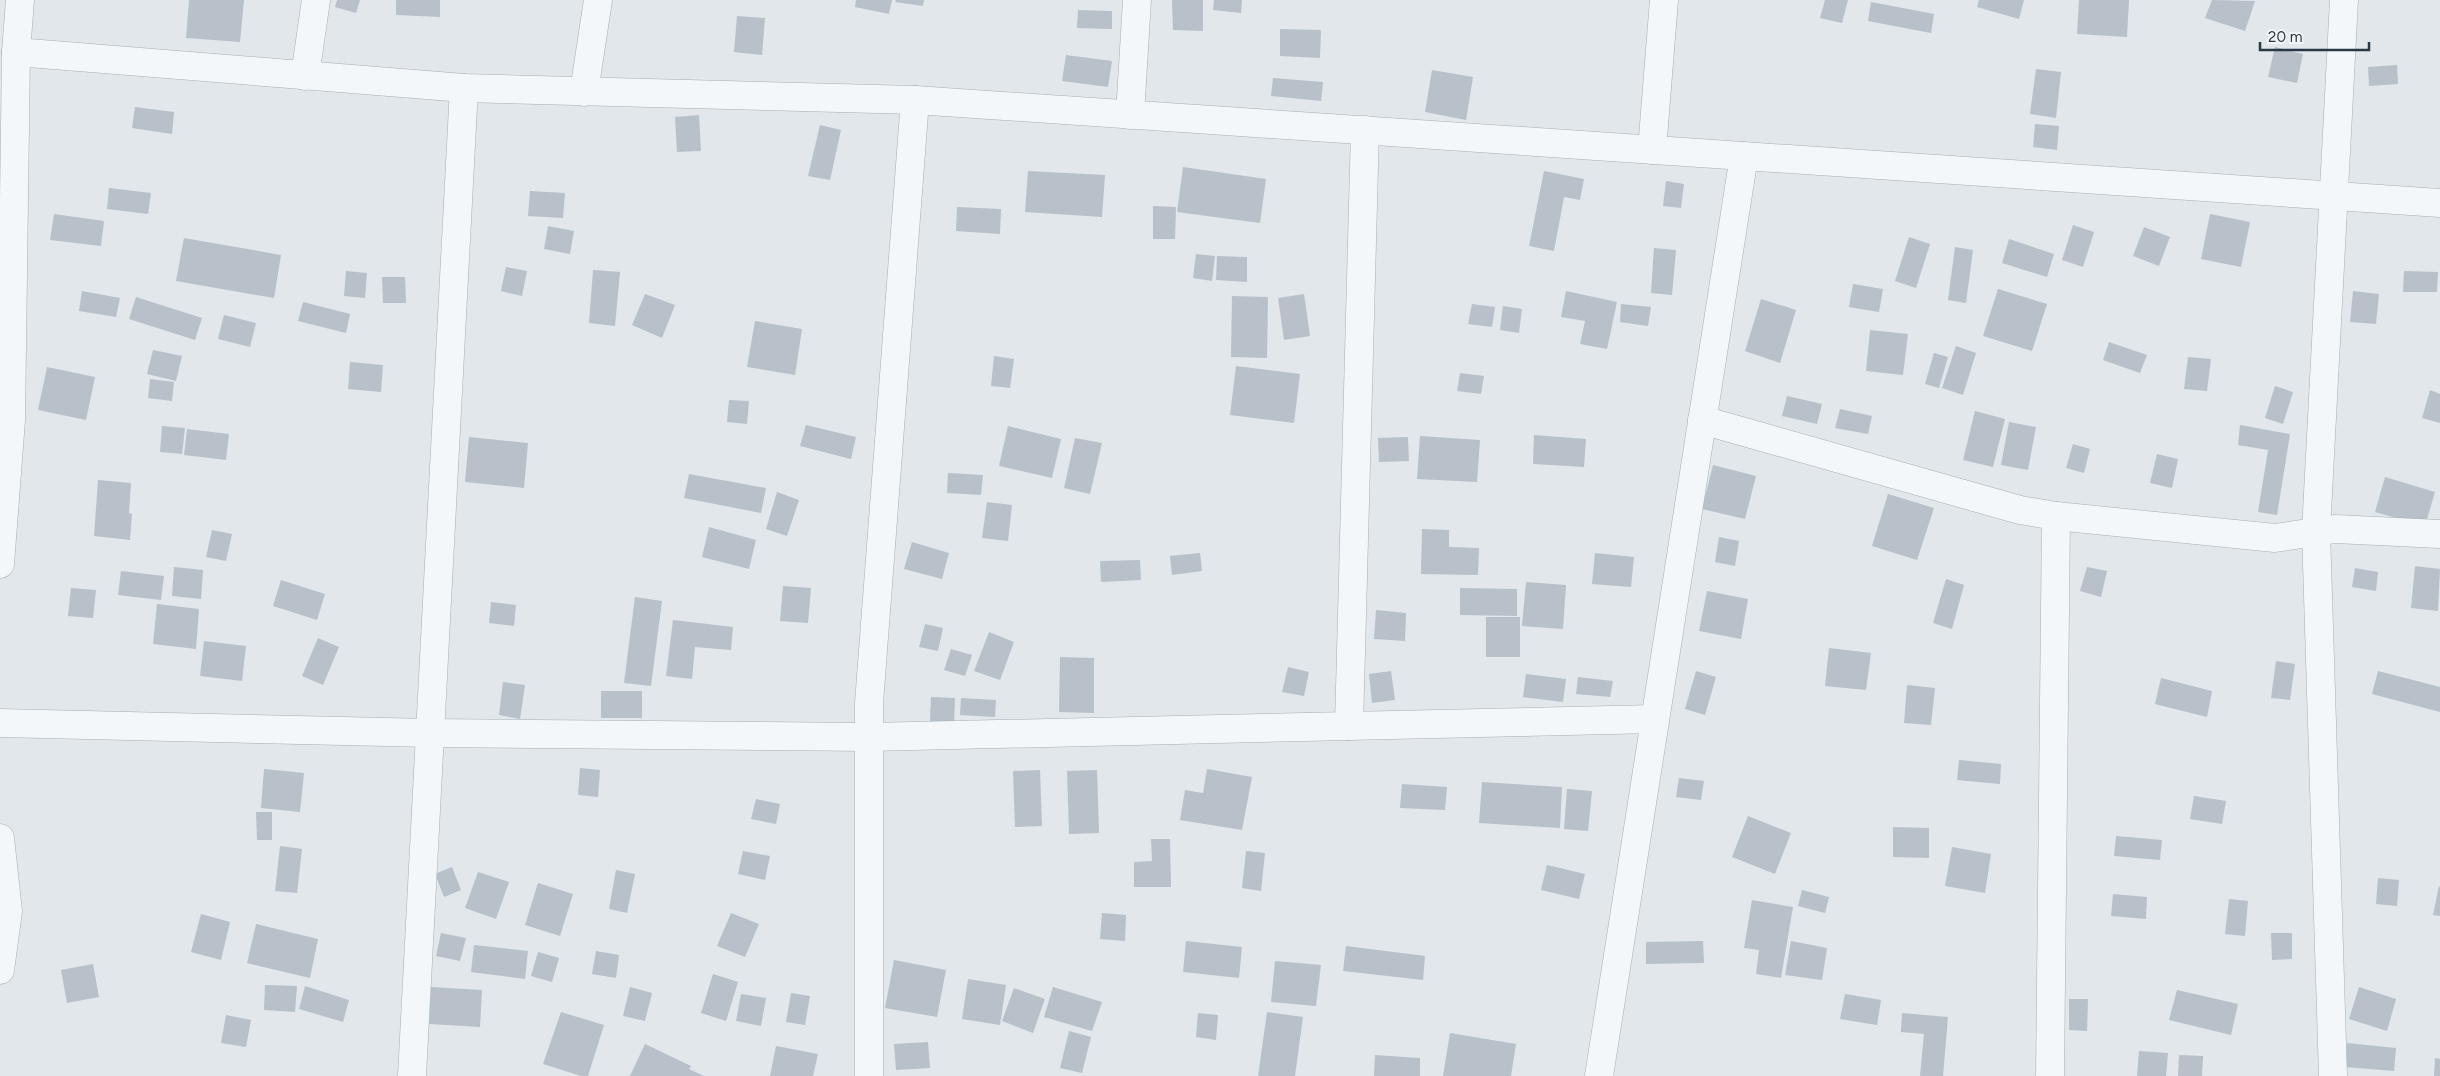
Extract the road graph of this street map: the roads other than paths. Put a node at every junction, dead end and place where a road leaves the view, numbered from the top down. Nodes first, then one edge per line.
1 (20, 0) edge
2 (316, 0) edge
3 (598, 0) edge
4 (1137, 0) edge
5 (1664, 0) edge
6 (2344, 0) edge
7 (16, 52) junction
8 (304, 76) junction
9 (464, 88) junction
10 (584, 92) junction
11 (915, 100) junction
12 (1130, 115) junction
13 (1365, 130) junction
14 (1652, 150) junction
15 (1744, 156) junction
16 (2334, 196) junction
17 (2440, 203) edge
18 (1702, 420) junction
19 (2056, 516) junction
20 (2316, 532) junction
21 (2440, 534) edge
22 (0, 564) edge
23 (1655, 718) junction
24 (0, 723) edge
25 (1349, 726) junction
26 (430, 733) junction
27 (870, 737) junction
28 (0, 838) edge
29 (0, 970) edge
30 (412, 1076) edge
31 (869, 1076) edge
32 (1599, 1076) edge
33 (2050, 1076) edge
34 (2333, 1076) edge

1 - 7 street
2 - 8 street
3 - 10 street
4 - 12 street
5 - 14 street
6 - 16 street
7 - 8 street
7 - 22 street
8 - 9 street
9 - 10 street
9 - 26 street
10 - 11 street
11 - 12 street
11 - 27 street
12 - 13 street
13 - 14 street
13 - 25 street
14 - 15 street
15 - 16 street
15 - 18 street
16 - 17 street
16 - 20 street
18 - 19 street
18 - 23 street
19 - 20 street
19 - 33 street
20 - 21 street
20 - 34 street
23 - 25 street
23 - 32 street
24 - 26 street
25 - 27 street
26 - 27 street
26 - 30 street
27 - 31 street
28 - 29 street

